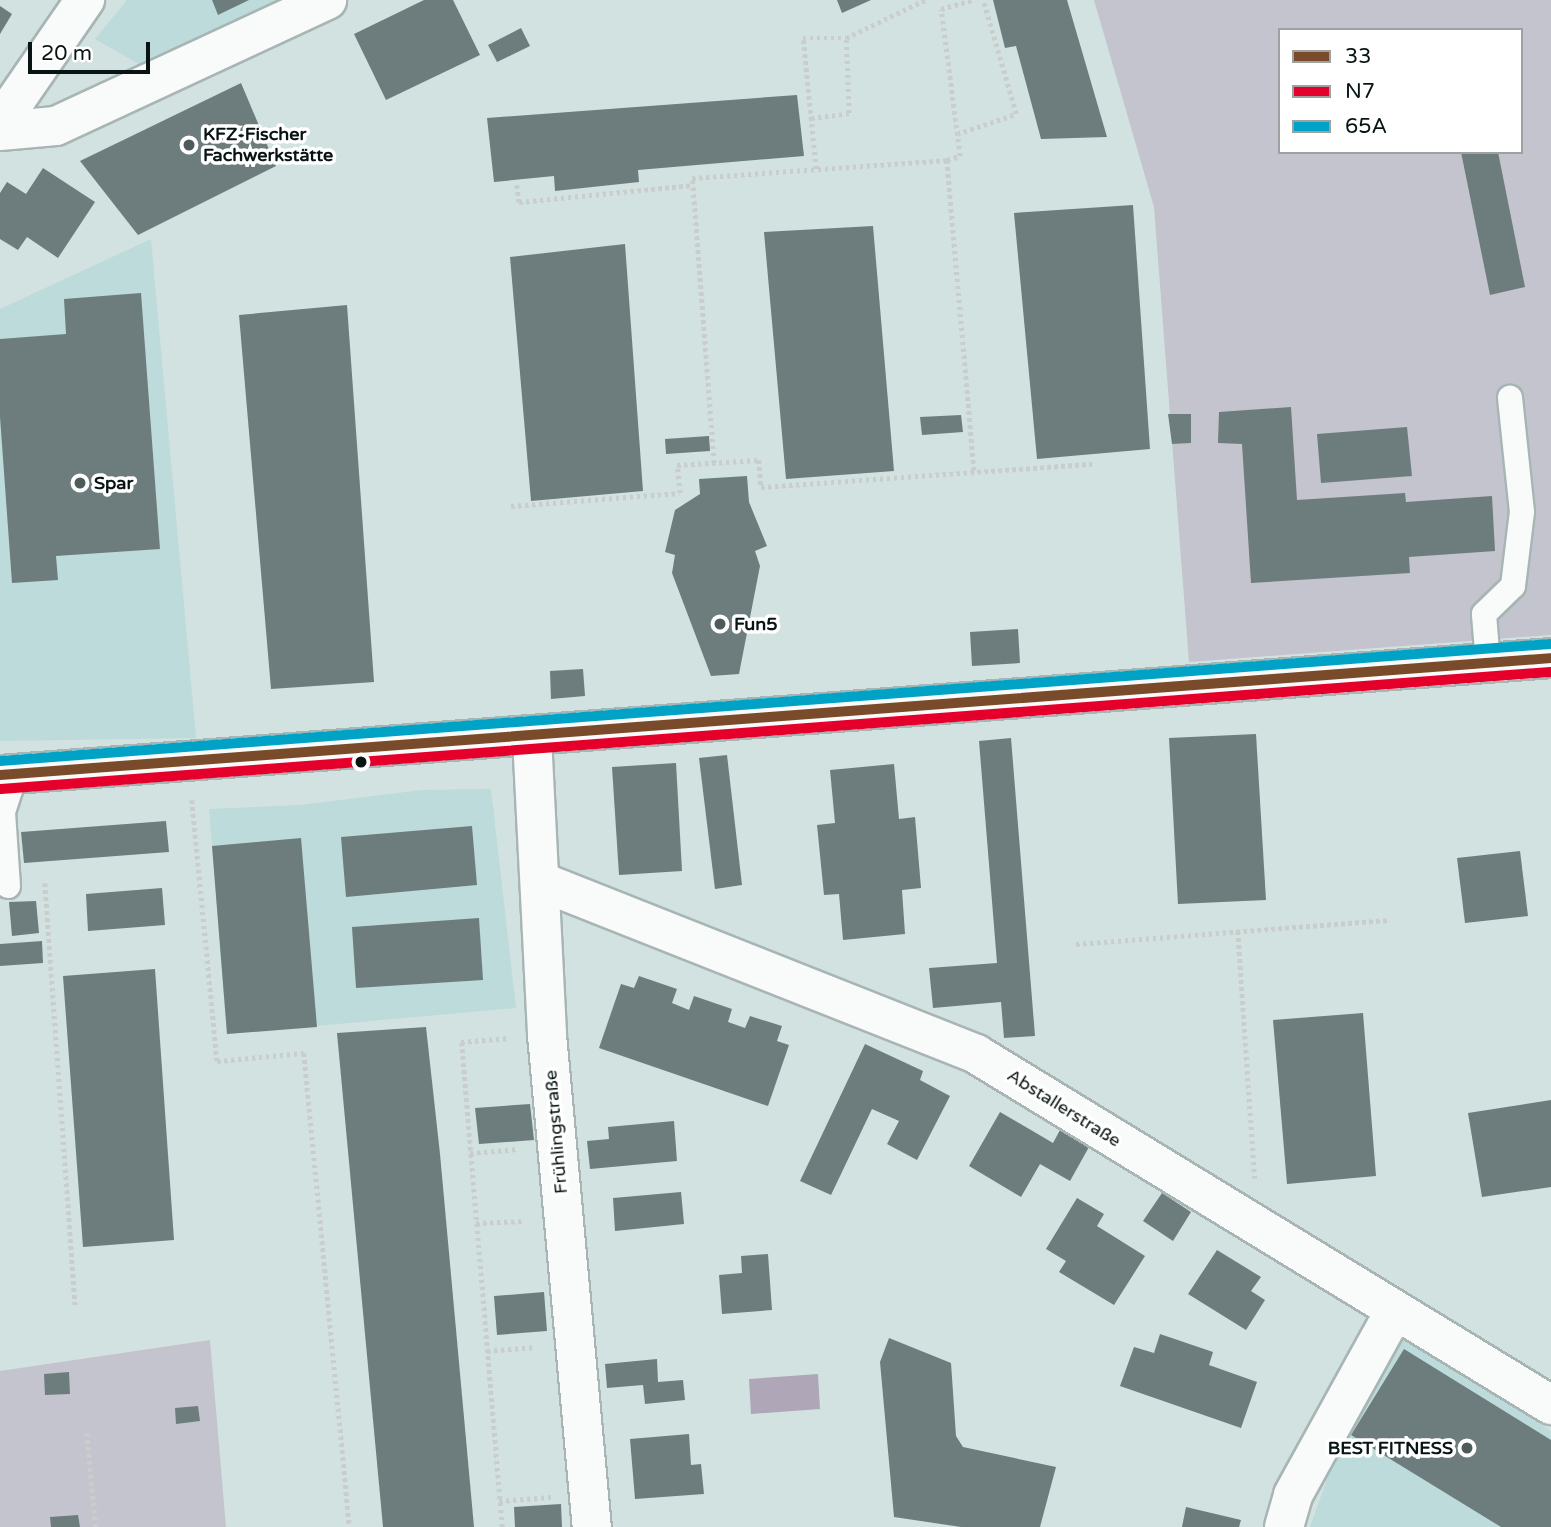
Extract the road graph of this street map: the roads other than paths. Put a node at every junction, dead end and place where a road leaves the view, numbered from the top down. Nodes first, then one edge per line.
1 (85, 0) edge
2 (327, 0) edge
3 (0, 123) edge
4 (0, 131) edge
5 (1510, 398) dead end
6 (1551, 658) edge
7 (1488, 663) junction
8 (532, 737) junction
9 (8, 774) edge
10 (542, 882) junction
11 (8, 886) dead end
12 (1395, 1310) junction
13 (1551, 1405) edge
14 (590, 1510) edge
15 (1284, 1527) edge

1 - 3 street
2 - 4 street
5 - 7 lane
6 - 7 street
7 - 8 street
8 - 9 street
8 - 10 street, Frühlingstraße
9 - 11 lane
10 - 12 street, Abstallerstraße
10 - 14 street, Frühlingstraße
12 - 13 street, Abstallerstraße
12 - 15 street

